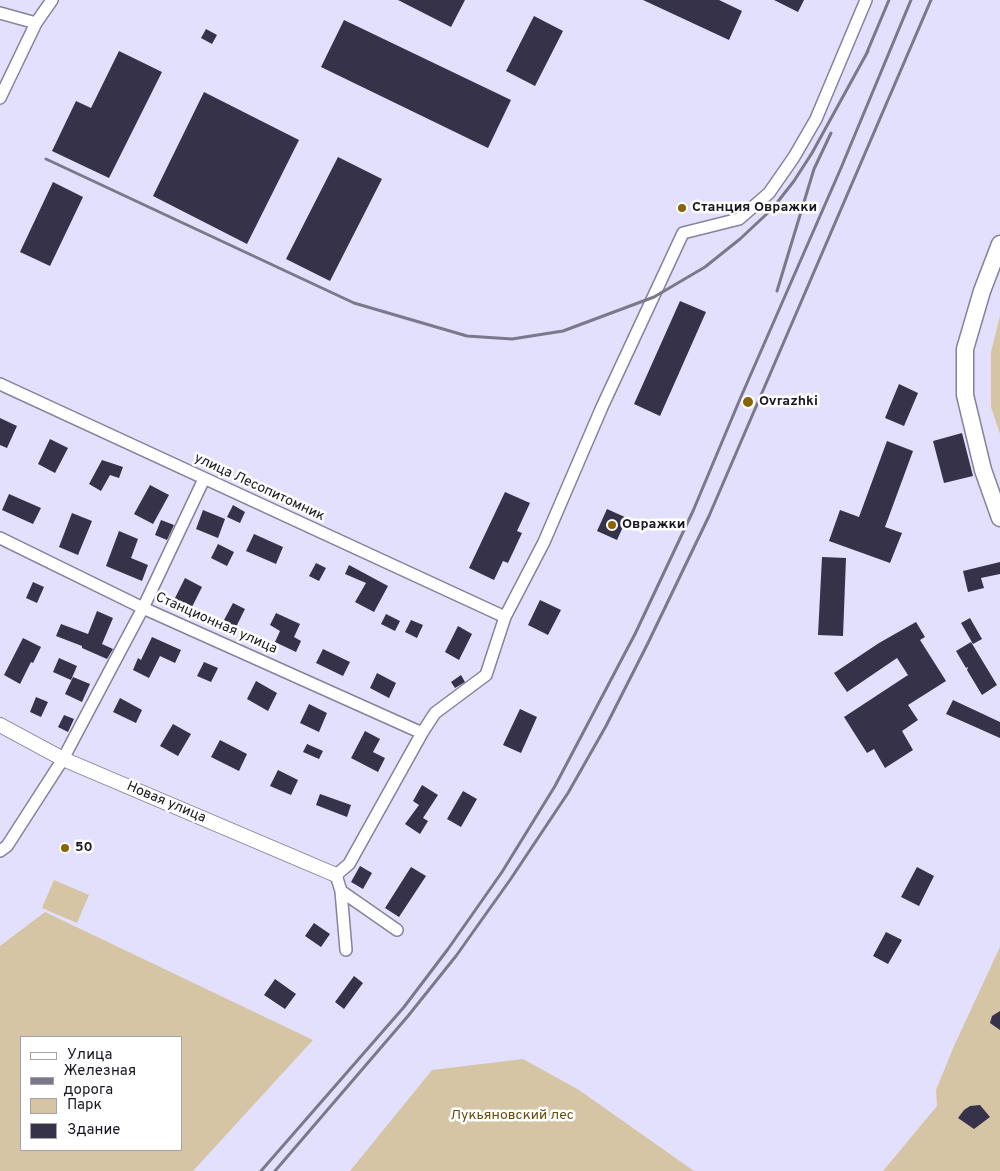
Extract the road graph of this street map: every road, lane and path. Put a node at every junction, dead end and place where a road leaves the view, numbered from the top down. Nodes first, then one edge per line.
1 (52, 0) edge
2 (866, 0) edge
3 (0, 13) edge
4 (36, 23) junction
5 (0, 98) edge
6 (1000, 244) edge
7 (0, 384) edge
8 (204, 479) junction
9 (1000, 518) edge
10 (0, 538) edge
11 (143, 608) junction
12 (505, 618) junction
13 (0, 725) edge
14 (422, 733) junction
15 (63, 759) junction
16 (0, 851) edge
17 (336, 875) junction
18 (341, 891) junction
19 (397, 930) dead end
20 (346, 950) dead end

1 - 4 street
2 - 12 street
3 - 4 street
4 - 5 street
6 - 9 main road
7 - 8 street, улица Лесопитомник
8 - 11 street
8 - 12 street, улица Лесопитомник
10 - 11 street, Станционная улица
11 - 14 street, Станционная улица
11 - 15 street
12 - 14 street
13 - 15 street, Новая улица
14 - 17 street
15 - 16 street
15 - 17 street, Новая улица
17 - 18 street
18 - 19 street
18 - 20 street

